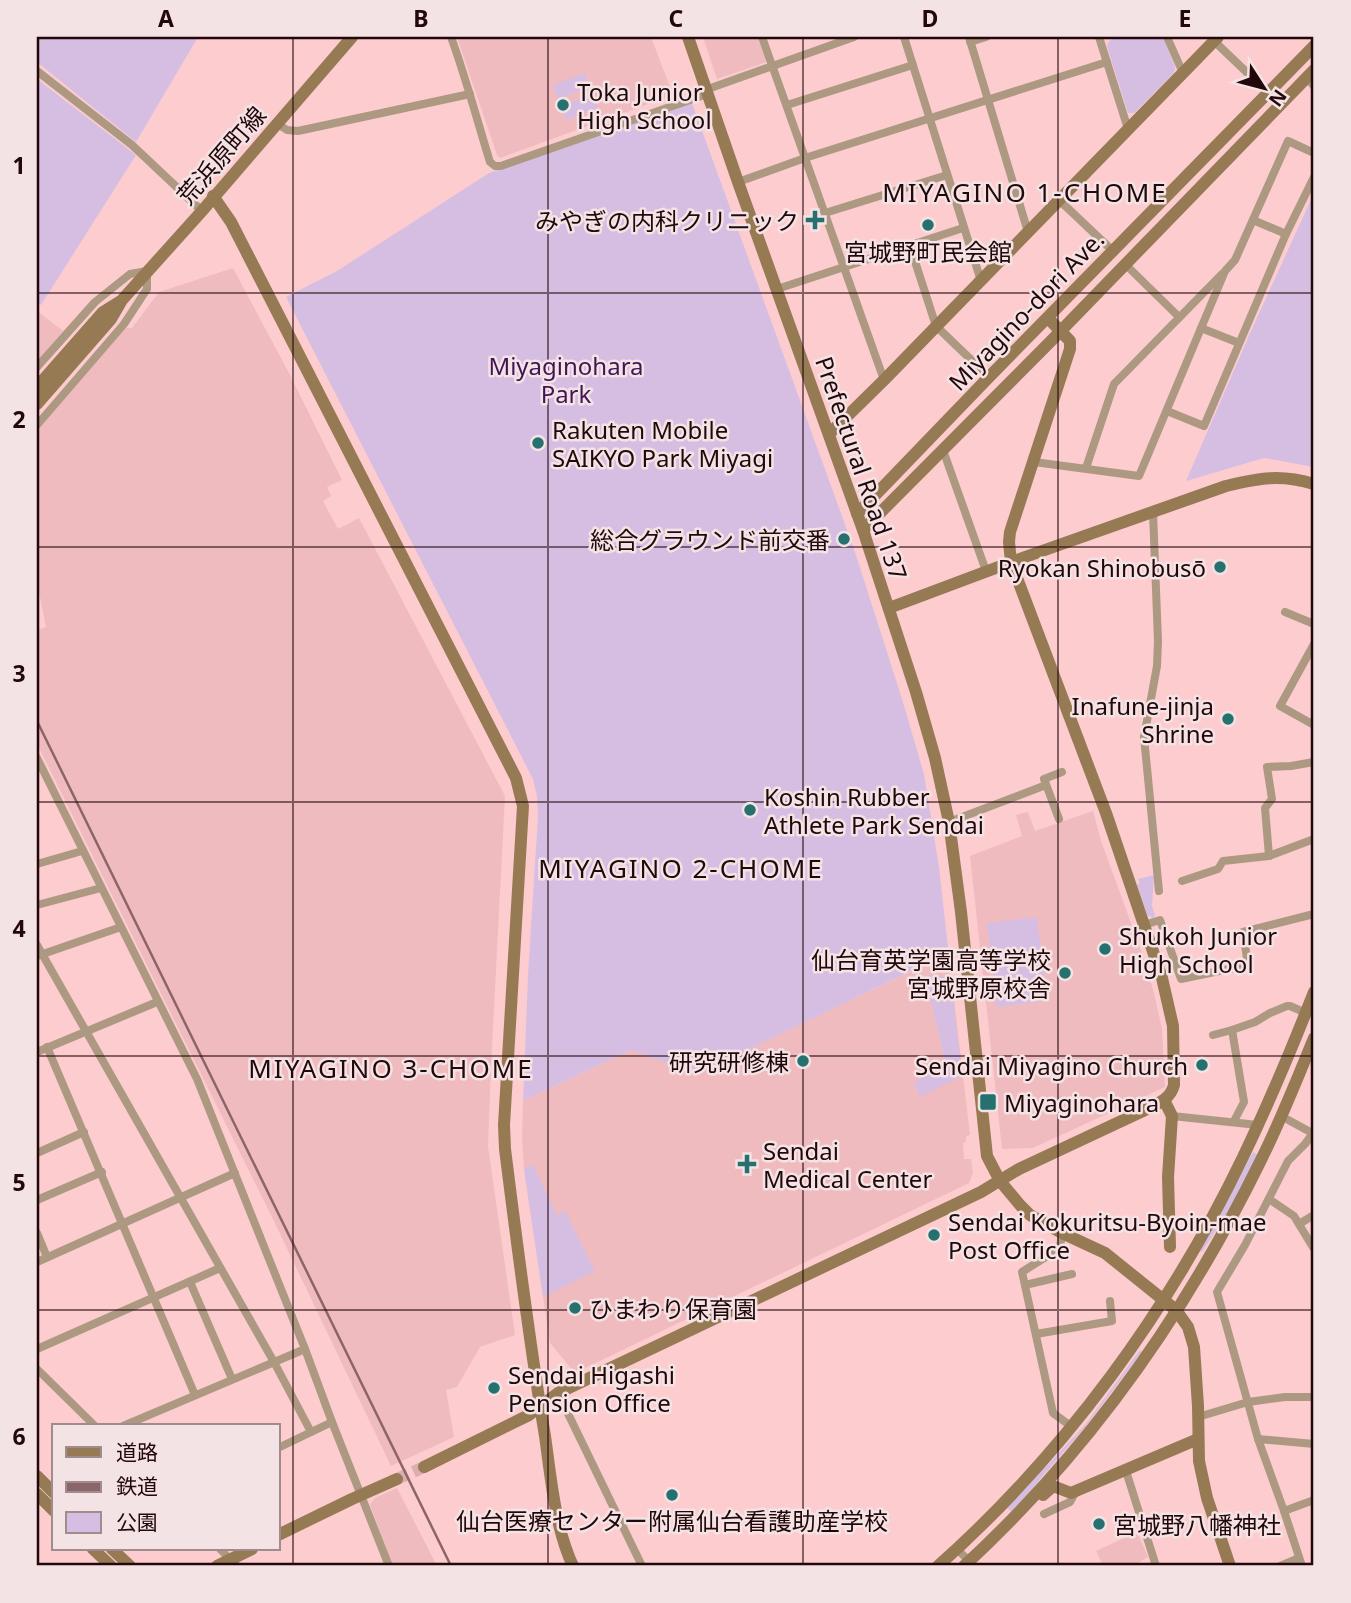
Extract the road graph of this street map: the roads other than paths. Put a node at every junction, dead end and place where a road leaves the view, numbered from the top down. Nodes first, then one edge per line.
1 (352, 37) edge
2 (452, 37) edge
3 (688, 37) edge
4 (762, 37) edge
5 (854, 37) edge
6 (904, 37) edge
7 (985, 37) edge
8 (1102, 37) edge
9 (1167, 37) edge
10 (1215, 38) edge
11 (970, 39) edge
12 (1314, 46) edge
13 (1107, 62) junction
14 (913, 65) junction
15 (772, 66) junction
16 (37, 71) edge
17 (1183, 73) junction
18 (1312, 78) edge
19 (706, 92) junction
20 (1269, 93) junction
21 (470, 94) junction
22 (987, 100) junction
23 (1281, 104) junction
24 (787, 105) junction
25 (931, 119) junction
26 (276, 123) junction
27 (1128, 129) junction
28 (1314, 153) edge
29 (806, 158) junction
30 (947, 174) junction
31 (1314, 177) edge
32 (738, 183) junction
33 (214, 197) junction
34 (1059, 200) junction
35 (201, 211) junction
36 (825, 213) junction
37 (1253, 220) junction
38 (963, 228) junction
39 (1028, 232) junction
40 (1286, 234) junction
41 (910, 246) junction
42 (1113, 251) junction
43 (1125, 264) junction
44 (845, 267) junction
45 (147, 271) junction
46 (1225, 271) junction
47 (981, 281) junction
48 (777, 289) junction
49 (107, 316) junction
50 (1179, 317) junction
51 (1048, 318) junction
52 (936, 326) junction
53 (1201, 328) junction
54 (1060, 331) junction
55 (1239, 343) junction
56 (37, 367) edge
57 (989, 377) junction
58 (884, 380) junction
59 (37, 387) edge
60 (37, 404) edge
61 (1167, 411) junction
62 (37, 425) edge
63 (829, 434) junction
64 (943, 450) junction
65 (1034, 462) junction
66 (1086, 468) junction
67 (1314, 484) edge
68 (1153, 512) junction
69 (857, 514) junction
70 (863, 530) junction
71 (1012, 562) junction
72 (986, 571) junction
73 (889, 608) junction
74 (1285, 612) dead end
75 (1314, 624) edge
76 (1314, 644) edge
77 (1314, 725) edge
78 (37, 758) edge
79 (1314, 762) edge
80 (1062, 772) dead end
81 (1046, 785) junction
82 (1059, 820) dead end
83 (949, 822) junction
84 (1314, 839) edge
85 (82, 851) junction
86 (1269, 856) junction
87 (37, 864) edge
88 (1182, 881) dead end
89 (101, 888) junction
90 (1159, 891) dead end
91 (37, 905) edge
92 (1314, 914) edge
93 (1144, 925) junction
94 (121, 928) junction
95 (37, 945) edge
96 (39, 955) edge
97 (1314, 992) edge
98 (157, 1002) junction
99 (1306, 1013) junction
100 (1232, 1030) junction
101 (87, 1032) junction
102 (1213, 1035) dead end
103 (1314, 1038) edge
104 (47, 1047) junction
105 (37, 1052) edge
106 (1164, 1100) junction
107 (1172, 1116) junction
108 (1282, 1116) junction
109 (1234, 1121) junction
110 (1258, 1125) junction
111 (84, 1132) junction
112 (1314, 1133) edge
113 (37, 1153) edge
114 (102, 1172) junction
115 (235, 1173) junction
116 (1000, 1181) junction
117 (180, 1197) junction
118 (1269, 1199) junction
119 (37, 1200) edge
120 (1314, 1214) edge
121 (123, 1224) junction
122 (1299, 1224) junction
123 (37, 1233) edge
124 (1062, 1233) junction
125 (1170, 1247) dead end
126 (1314, 1249) edge
127 (47, 1257) junction
128 (37, 1262) edge
129 (220, 1268) junction
130 (1072, 1274) dead end
131 (190, 1282) junction
132 (1025, 1285) junction
133 (154, 1297) junction
134 (1163, 1300) junction
135 (1110, 1301) dead end
136 (1176, 1310) junction
137 (1036, 1334) junction
138 (37, 1349) edge
139 (305, 1349) junction
140 (274, 1362) junction
141 (37, 1370) edge
142 (232, 1379) junction
143 (558, 1393) junction
144 (195, 1395) junction
145 (1314, 1397) edge
146 (1248, 1402) junction
147 (540, 1406) junction
148 (1198, 1416) junction
149 (1101, 1418) junction
150 (332, 1422) junction
151 (93, 1424) edge
152 (129, 1424) edge
153 (1072, 1427) junction
154 (311, 1432) junction
155 (1258, 1439) junction
156 (1198, 1440) junction
157 (1314, 1444) edge
158 (280, 1447) edge
159 (424, 1466) tunnel mouth
160 (1126, 1471) junction
161 (37, 1476) edge
162 (397, 1479) tunnel mouth
163 (1076, 1491) junction
164 (46, 1494) edge
165 (361, 1495) junction
166 (1314, 1500) edge
167 (1284, 1511) junction
168 (1044, 1514) dead end
169 (1014, 1517) junction
170 (280, 1534) edge
171 (957, 1549) junction
172 (94, 1550) edge
173 (112, 1550) edge
174 (221, 1550) edge
175 (251, 1550) edge
176 (1300, 1562) edge
177 (234, 1563) edge
178 (969, 1565) edge
179 (111, 1566) edge
180 (130, 1566) edge
181 (216, 1566) edge
182 (389, 1566) edge
183 (573, 1566) edge
184 (642, 1566) edge
185 (938, 1566) edge
186 (1156, 1566) edge
187 (1230, 1566) edge
188 (1280, 1566) edge

1 - 26 street, 荒浜原町線
2 - 21 street
3 - 19 street, Prefectural Road 137
4 - 15 street
5 - 15 street
6 - 14 street
7 - 11 street
8 - 13 street
9 - 17 street
10 - 17 street
10 - 20 street
11 - 22 street
12 - 20 street, Miyagino-dori Ave.
13 - 22 street
13 - 27 street
14 - 24 street
14 - 25 street
15 - 19 street
15 - 24 street
16 - 35 street
17 - 27 street
18 - 23 street, Miyagino-dori Ave.
19 - 21 street
19 - 32 street, Prefectural Road 137
20 - 23 street
20 - 42 street, Miyagino-dori Ave.
21 - 26 street
22 - 25 street
22 - 39 street
23 - 43 street, Miyagino-dori Ave.
24 - 29 street
25 - 29 street
25 - 30 street
26 - 33 street, 荒浜原町線
27 - 34 street
28 - 37 street
29 - 32 street
29 - 36 street
30 - 36 street
30 - 38 street
31 - 40 street
32 - 48 street, Prefectural Road 137
33 - 35 street, 荒浜原町線
33 - 147 street
34 - 39 street
34 - 42 street
35 - 45 street, 荒浜原町線
36 - 44 street
37 - 40 street
37 - 46 street
38 - 41 street
38 - 47 street
39 - 47 street
40 - 55 street
41 - 44 street
41 - 52 street
42 - 51 street, Miyagino-dori Ave.
43 - 50 street
43 - 54 street, Miyagino-dori Ave.
44 - 48 street
44 - 58 street
45 - 49 street, 荒浜原町線
45 - 56 street
45 - 62 street
46 - 50 street
46 - 53 street
47 - 52 street
48 - 63 street, Prefectural Road 137
49 - 59 street, 荒浜原町線
49 - 60 street, 荒浜原町線
50 - 66 street
51 - 54 street
51 - 57 street, Miyagino-dori Ave.
52 - 57 street
52 - 58 street
53 - 55 street
53 - 61 street
54 - 64 street, Miyagino-dori Ave.
54 - 65 street
55 - 61 street
57 - 69 street, Miyagino-dori Ave.
58 - 63 street
61 - 66 street
63 - 69 street, Prefectural Road 137
64 - 70 street, Miyagino-dori Ave.
64 - 72 street
65 - 66 street
65 - 71 street
67 - 68 street, Prefectural Road 137
68 - 71 street, Prefectural Road 137
68 - 90 street
69 - 70 street, Prefectural Road 137
70 - 73 street, Prefectural Road 137
71 - 72 street, Prefectural Road 137
71 - 93 street
72 - 73 street, Prefectural Road 137
73 - 83 street
74 - 75 street
76 - 77 street
78 - 85 street
79 - 86 street
80 - 81 street
81 - 82 street
81 - 83 street
83 - 116 street
84 - 86 street
85 - 87 street
85 - 89 street
86 - 88 street
89 - 91 street
89 - 94 street
92 - 93 street
93 - 106 street
94 - 96 street
94 - 98 street
95 - 96 street
96 - 101 street
97 - 99 street
98 - 101 street
98 - 115 street
99 - 100 street
99 - 110 street
100 - 102 street
100 - 109 street
101 - 104 street
101 - 117 street
103 - 108 street
104 - 105 street
104 - 111 street
106 - 107 street
106 - 116 street
107 - 109 street
107 - 125 street
108 - 112 street
108 - 136 street
109 - 110 street
110 - 134 street
111 - 113 street
111 - 114 street
112 - 118 street
114 - 119 street
114 - 121 street
115 - 117 street
115 - 139 street
116 - 124 street
116 - 143 street
117 - 121 street
117 - 129 street
118 - 122 street
118 - 146 street
120 - 122 street
121 - 127 street
121 - 133 street
122 - 126 street
123 - 127 street
124 - 132 street
124 - 134 street
127 - 128 street
129 - 131 street
129 - 140 street
130 - 132 street
131 - 133 street
131 - 142 street
132 - 137 street
133 - 138 street
133 - 144 street
134 - 136 street
134 - 153 street
135 - 137 street
136 - 148 street
136 - 149 street
137 - 153 street
139 - 140 street
139 - 150 street
140 - 142 street
140 - 154 street
141 - 151 street
142 - 144 street
143 - 147 street
143 - 184 street
144 - 152 street
145 - 146 street
146 - 148 street
146 - 155 street
147 - 159 street
147 - 183 street
148 - 156 street
149 - 163 street
149 - 169 street
150 - 154 street
150 - 165 street
153 - 171 street
154 - 158 street
155 - 157 street
155 - 167 street
156 - 160 street
156 - 187 street
160 - 163 street
160 - 186 street
161 - 164 street
162 - 165 street
163 - 168 street
163 - 169 street
165 - 170 street
165 - 182 street
166 - 167 street
167 - 176 street
169 - 178 street
171 - 178 street
171 - 185 street
172 - 179 street
173 - 180 street
174 - 177 street
175 - 177 street
176 - 188 street
177 - 181 street

